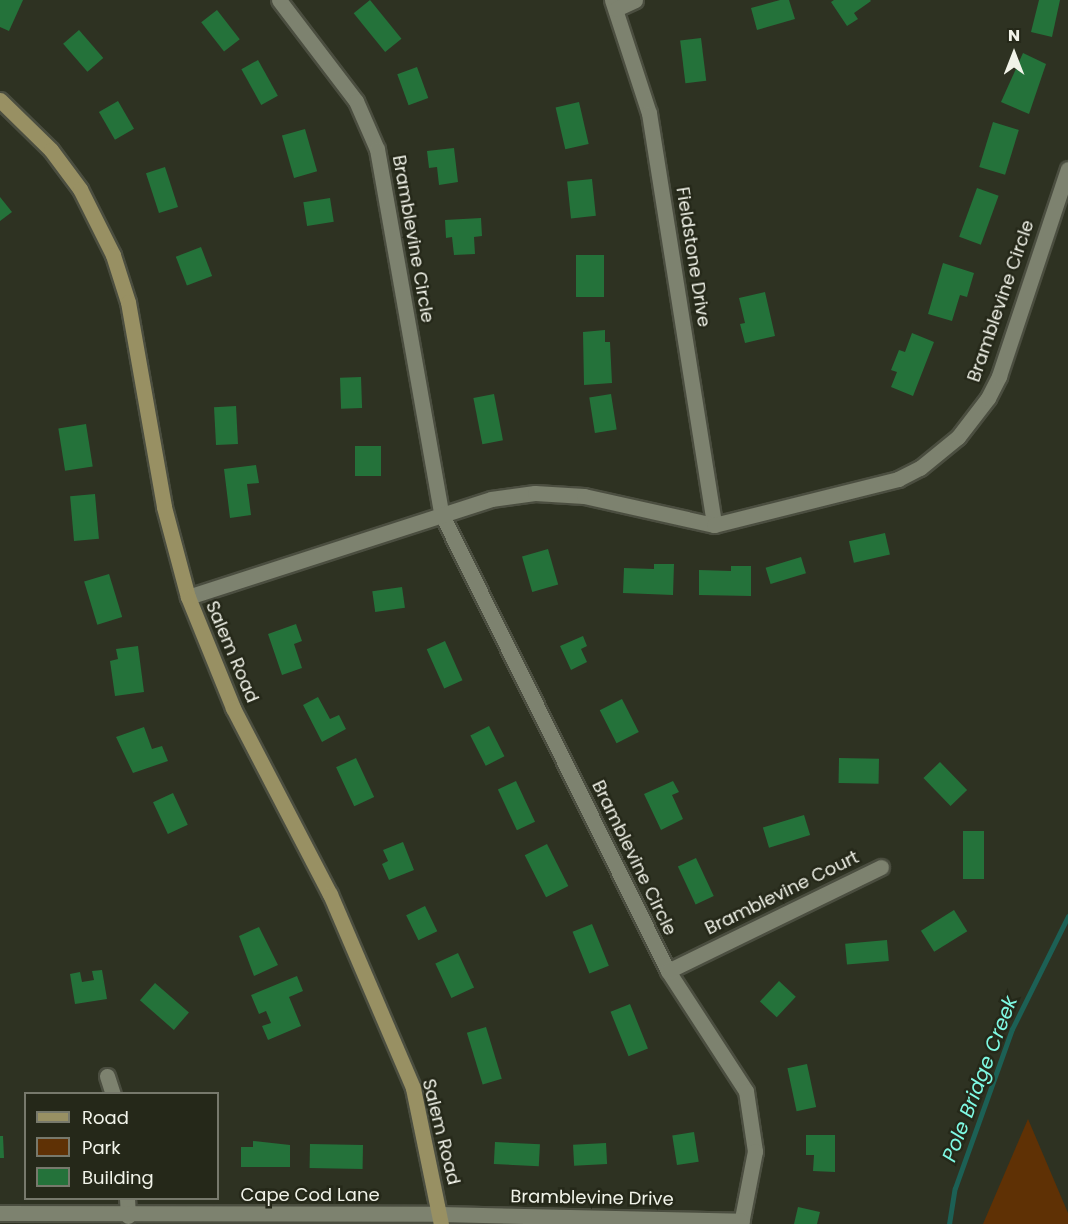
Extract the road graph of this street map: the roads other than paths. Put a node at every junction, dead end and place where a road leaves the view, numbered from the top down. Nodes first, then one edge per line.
1 (279, 0) edge
2 (635, 0) edge
3 (614, 5) edge
4 (0, 100) edge
5 (1068, 169) edge
6 (441, 513) junction
7 (714, 525) junction
8 (188, 597) junction
9 (881, 867) dead end
10 (668, 971) junction
11 (107, 1076) dead end
12 (112, 1092) edge
13 (127, 1200) edge
14 (0, 1213) edge
15 (128, 1216) junction
16 (441, 1219) edge
17 (741, 1222) edge

1 - 6 street, Bramblevine Circle
2 - 3 street
3 - 7 street, Fieldstone Drive
4 - 8 street, Salem Road
5 - 7 street, Bramblevine Circle
6 - 7 street, Bramblevine Circle
6 - 8 street, Bramblevine Circle
6 - 10 street, Bramblevine Circle
8 - 16 street, Salem Road
9 - 10 street, Bramblevine Court
10 - 17 street, Bramblevine Circle
11 - 12 street
13 - 15 street
14 - 15 street, Cape Cod Lane
15 - 16 street, Cape Cod Lane
16 - 17 street, Bramblevine Drive

